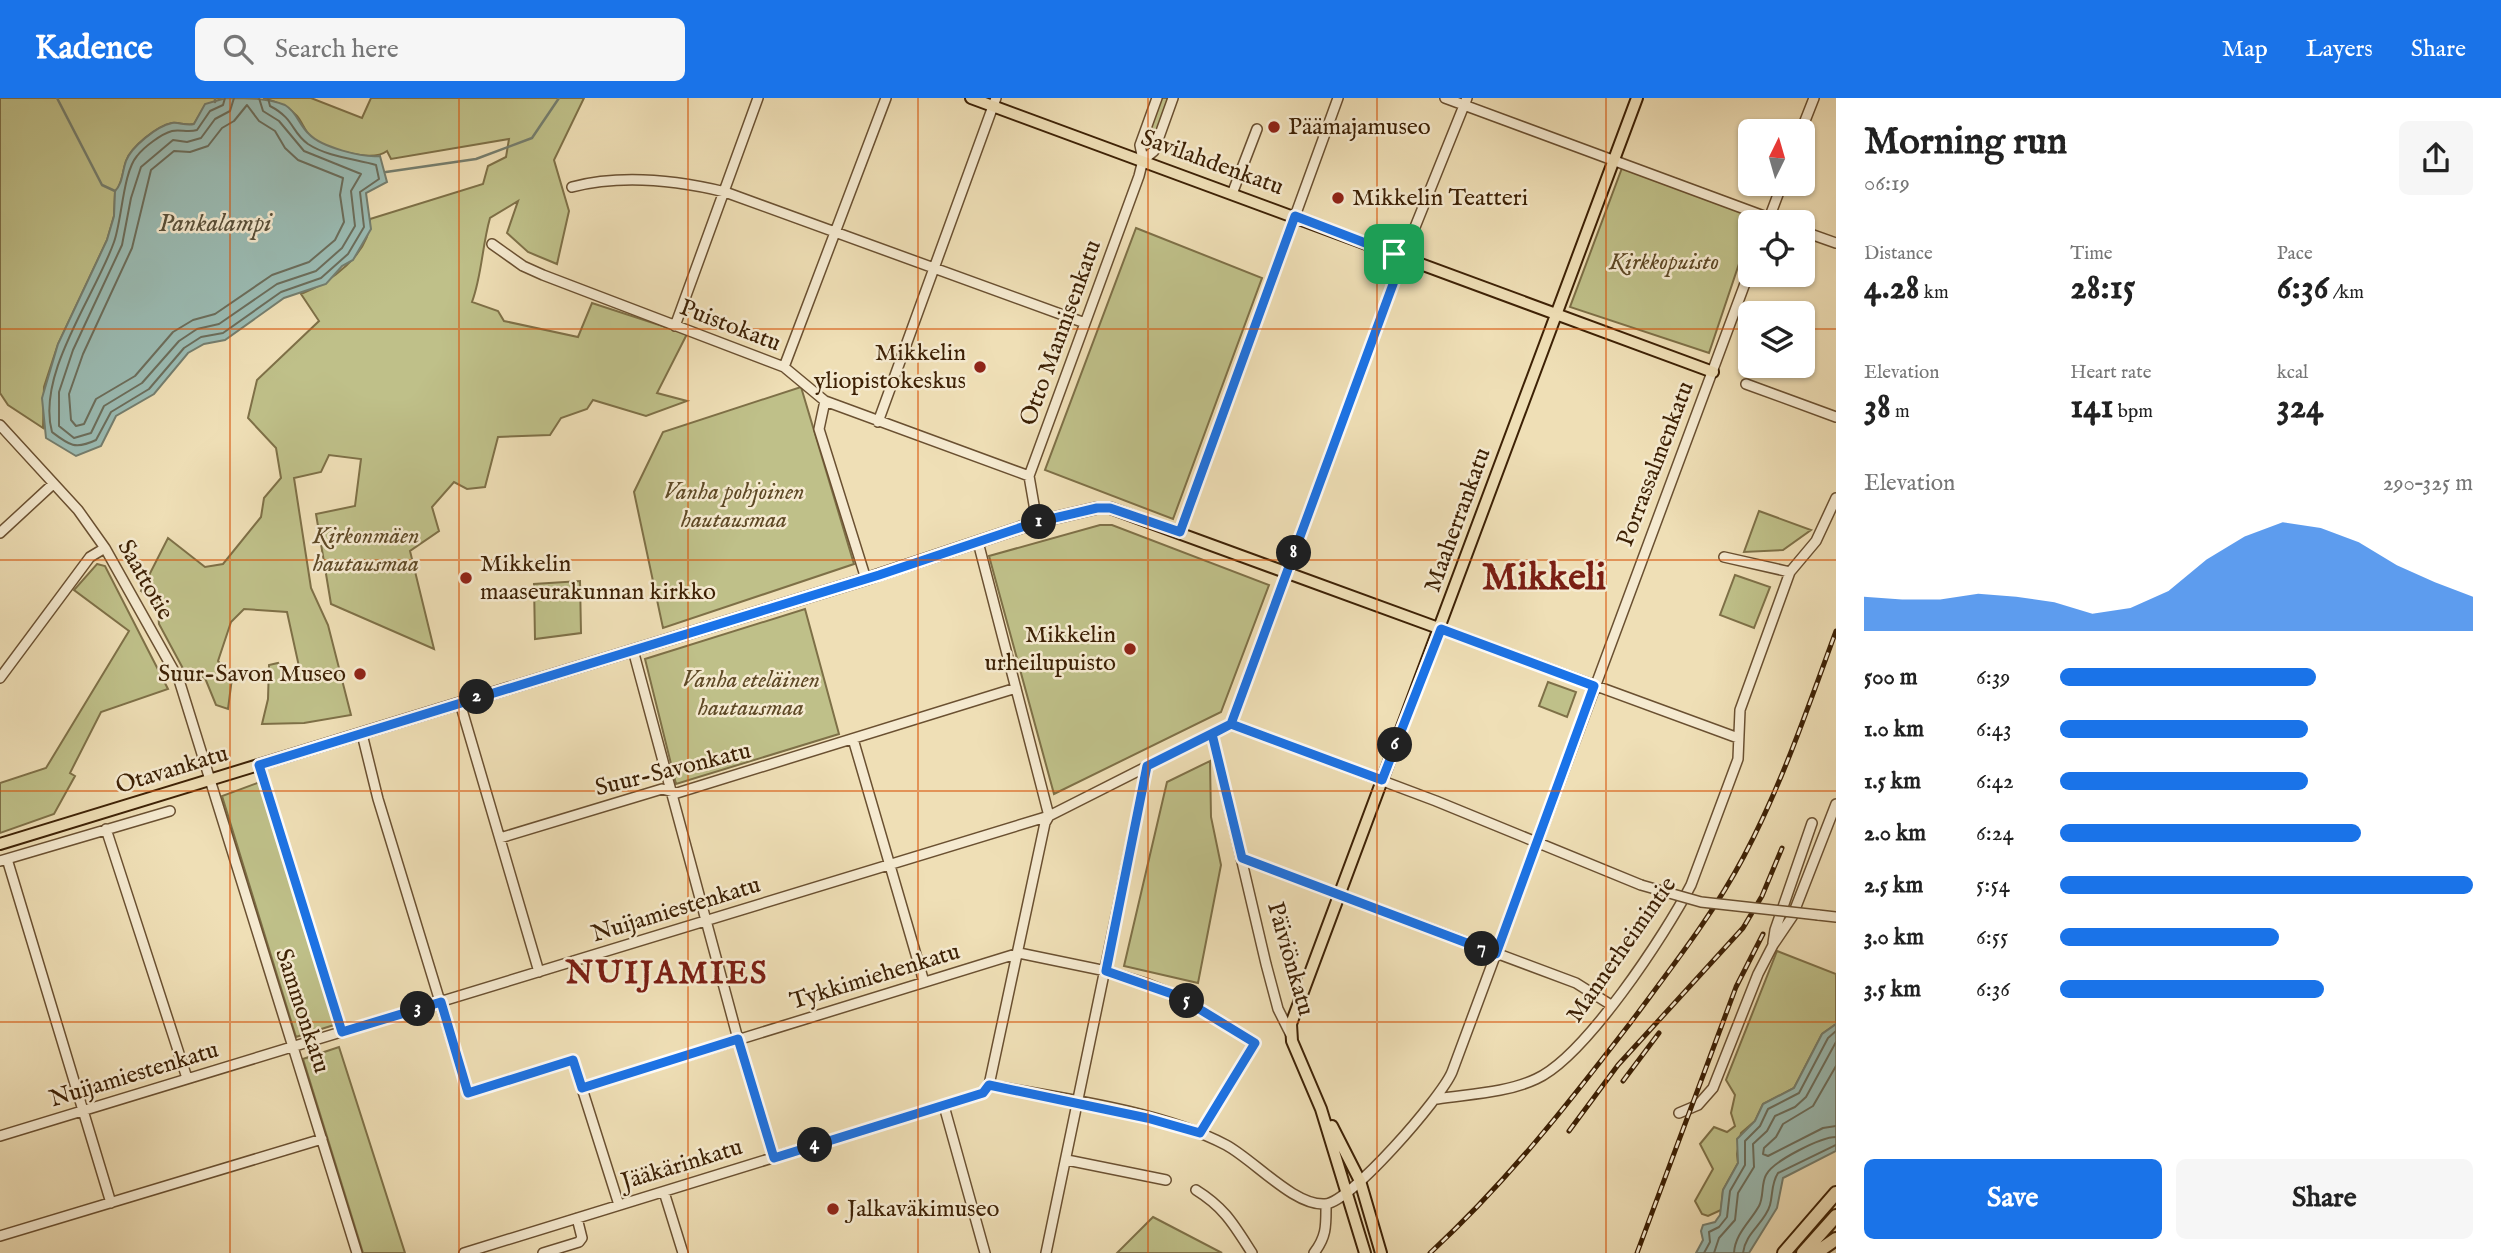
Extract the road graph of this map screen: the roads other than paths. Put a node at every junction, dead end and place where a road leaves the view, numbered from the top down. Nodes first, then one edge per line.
1 (758, 98) edge
2 (886, 98) edge
3 (971, 98) edge
4 (1157, 98) edge
5 (1173, 98) edge
6 (1338, 98) edge
7 (1445, 98) edge
8 (1637, 98) edge
9 (1814, 98) edge
10 (995, 102) edge
11 (1465, 102) edge
12 (1806, 119) edge
13 (1257, 129) dead end
14 (1143, 160) junction
15 (1614, 161) junction
16 (572, 187) dead end
17 (724, 192) junction
18 (1232, 194) junction
19 (1742, 210) edge
20 (1295, 216) junction
21 (835, 230) junction
22 (1815, 236) edge
23 (1836, 243) edge
24 (492, 244) dead end
25 (1403, 257) junction
26 (933, 266) junction
27 (1744, 287) edge
28 (1557, 315) junction
29 (1084, 323) junction
30 (675, 326) junction
31 (784, 367) junction
32 (1713, 372) junction
33 (1746, 384) dead end
34 (825, 401) junction
35 (1836, 417) edge
36 (878, 422) junction
37 (0, 425) edge
38 (1029, 476) junction
39 (53, 484) junction
40 (1836, 498) edge
41 (1037, 522) junction
42 (1180, 532) junction
43 (0, 533) edge
44 (979, 547) junction
45 (105, 548) junction
46 (1724, 557) dead end
47 (1288, 571) junction
48 (1790, 572) junction
49 (866, 579) junction
50 (1441, 629) junction
51 (634, 655) junction
52 (0, 678) edge
53 (1594, 686) junction
54 (1016, 688) junction
55 (460, 703) junction
56 (1231, 724) junction
57 (362, 734) junction
58 (1212, 734) junction
59 (1738, 738) junction
60 (853, 739) junction
61 (259, 765) junction
62 (1147, 766) junction
63 (1382, 780) junction
64 (209, 781) junction
65 (671, 792) junction
66 (1836, 804) edge
67 (170, 811) dead end
68 (1049, 816) junction
69 (1812, 823) dead end
70 (106, 829) junction
71 (500, 838) junction
72 (1538, 843) junction
73 (0, 844) edge
74 (1242, 858) junction
75 (4, 860) edge
76 (889, 864) junction
77 (1340, 895) junction
78 (1836, 917) edge
79 (706, 921) junction
80 (1773, 945) junction
81 (1019, 953) junction
82 (1496, 954) junction
83 (1106, 971) junction
84 (539, 972) junction
85 (924, 982) junction
86 (441, 1002) junction
87 (1611, 1005) junction
88 (342, 1032) junction
89 (1291, 1035) junction
90 (738, 1039) junction
91 (294, 1047) junction
92 (187, 1079) junction
93 (989, 1085) junction
94 (582, 1088) junction
95 (1437, 1099) junction
96 (1079, 1103) junction
97 (944, 1106) junction
98 (1321, 1109) junction
99 (83, 1110) junction
100 (1679, 1112) dead end
101 (1200, 1133) junction
102 (0, 1136) edge
103 (322, 1139) junction
104 (772, 1153) junction
105 (1067, 1160) junction
106 (1166, 1180) dead end
107 (1360, 1181) junction
108 (1196, 1190) dead end
109 (664, 1192) junction
110 (1836, 1193) edge
111 (1348, 1194) junction
112 (111, 1203) junction
113 (619, 1205) junction
114 (1326, 1205) junction
115 (1836, 1216) edge
116 (577, 1218) junction
117 (0, 1236) edge
118 (1836, 1239) edge
119 (357, 1253) edge
120 (464, 1253) edge
121 (543, 1253) edge
122 (683, 1253) edge
123 (985, 1253) edge
124 (1046, 1253) edge
125 (1252, 1253) edge
126 (1314, 1253) edge
127 (1365, 1253) edge
128 (1381, 1253) edge
129 (1784, 1253) edge
130 (1803, 1253) edge
131 (1816, 1253) edge

1 - 17 street
2 - 21 street
3 - 10 main road, Savilahdenkatu
4 - 14 street
5 - 14 street
6 - 20 street
7 - 11 street
8 - 15 main road, Maaherrankatu
9 - 12 street
10 - 14 main road, Savilahdenkatu
10 - 26 street
11 - 15 street
11 - 25 street
13 - 18 street
14 - 18 main road, Savilahdenkatu
14 - 29 street, Otto Mannisenkatu
15 - 19 street
15 - 28 main road, Maaherrankatu
16 - 17 street
17 - 21 street
17 - 30 street
18 - 20 main road, Savilahdenkatu
20 - 25 main road, Savilahdenkatu
20 - 42 street
21 - 26 street
21 - 31 street
22 - 23 street
24 - 30 street, Puistokatu
25 - 28 main road, Savilahdenkatu
25 - 47 street
26 - 29 street
26 - 36 street
27 - 32 street, Porrassalmenkatu
28 - 32 main road, Savilahdenkatu
28 - 50 main road, Maaherrankatu
29 - 38 street, Otto Mannisenkatu
30 - 31 street, Puistokatu
31 - 34 street, Puistokatu
32 - 53 street, Porrassalmenkatu
33 - 35 street
34 - 36 street, Puistokatu
34 - 49 street
36 - 38 street, Puistokatu
37 - 39 street, Saattotie
38 - 41 street, Otto Mannisenkatu
39 - 43 street
39 - 45 street, Saattotie
40 - 48 street, Mannerheimintie
41 - 42 main road, Otavankatu
41 - 44 main road, Otavankatu
42 - 47 main road, Otavankatu
44 - 49 main road, Otavankatu
44 - 54 street
45 - 52 street
45 - 64 street, Saattotie
46 - 48 street
47 - 50 main road, Otavankatu
47 - 56 street
48 - 59 street, Mannerheimintie
49 - 51 main road, Otavankatu
50 - 53 street
50 - 63 main road, Maaherrankatu
51 - 55 main road, Otavankatu
51 - 65 street
53 - 59 street
53 - 72 street, Porrassalmenkatu
54 - 60 street, Suur-Savonkatu
54 - 68 street
55 - 57 main road, Otavankatu
55 - 71 street
56 - 58 street, Nuijamiestenkatu
56 - 63 street
57 - 61 main road, Otavankatu
57 - 86 street
58 - 62 street, Nuijamiestenkatu
58 - 74 street, Päiviönkatu
59 - 87 street, Mannerheimintie
60 - 65 street, Suur-Savonkatu
60 - 76 street
61 - 64 main road, Otavankatu
61 - 88 street
62 - 68 street, Nuijamiestenkatu
62 - 83 street
63 - 72 street
63 - 77 main road, Maaherrankatu
64 - 73 main road, Otavankatu
64 - 91 street, Sammonkatu
65 - 71 street, Suur-Savonkatu
65 - 79 street
66 - 80 street
67 - 70 street
68 - 76 street, Nuijamiestenkatu
68 - 81 street
69 - 80 street
70 - 75 street
70 - 92 street
71 - 84 street
72 - 78 street, bridge
72 - 82 street, Porrassalmenkatu
74 - 77 street
74 - 89 street, Päiviönkatu
75 - 99 street
76 - 79 street, Nuijamiestenkatu
76 - 85 street
77 - 82 street
77 - 89 main road, Maaherrankatu
79 - 84 street, Nuijamiestenkatu
79 - 90 street
80 - 100 street
81 - 83 street
81 - 85 street, Tykkimiehenkatu
81 - 93 street
82 - 87 street
82 - 95 street, Porrassalmenkatu
83 - 96 street
83 - 101 street
84 - 86 street, Nuijamiestenkatu
85 - 90 street, Tykkimiehenkatu
86 - 88 street, Nuijamiestenkatu
86 - 94 street
87 - 95 street, Mannerheimintie
88 - 91 street, Nuijamiestenkatu
89 - 98 main road, Päiviönkatu
90 - 94 street, Tykkimiehenkatu
90 - 104 street
91 - 92 street, Nuijamiestenkatu
91 - 103 street, Sammonkatu
92 - 99 street, Nuijamiestenkatu
93 - 96 street
93 - 97 street, Jääkärinkatu
94 - 113 street
95 - 107 street, Porrassalmenkatu
96 - 101 street
96 - 105 street
97 - 104 street, Jääkärinkatu
97 - 123 street
98 - 107 main road, Päiviönkatu
98 - 111 main road, Päiviönkatu
99 - 102 street, Nuijamiestenkatu
99 - 112 street
101 - 114 street
103 - 112 street
103 - 119 street, Sammonkatu
104 - 109 street, Jääkärinkatu
105 - 106 street
105 - 124 street
107 - 111 street, Porrassalmenkatu
107 - 128 main road, Päiviönkatu
108 - 125 street
109 - 113 street, Jääkärinkatu
109 - 122 street
110 - 129 highway
111 - 114 street
111 - 127 main road, Päiviönkatu
112 - 117 street
113 - 116 street, Jääkärinkatu
114 - 126 street
115 - 130 highway
116 - 120 street, Jääkärinkatu
116 - 121 street
118 - 131 highway

